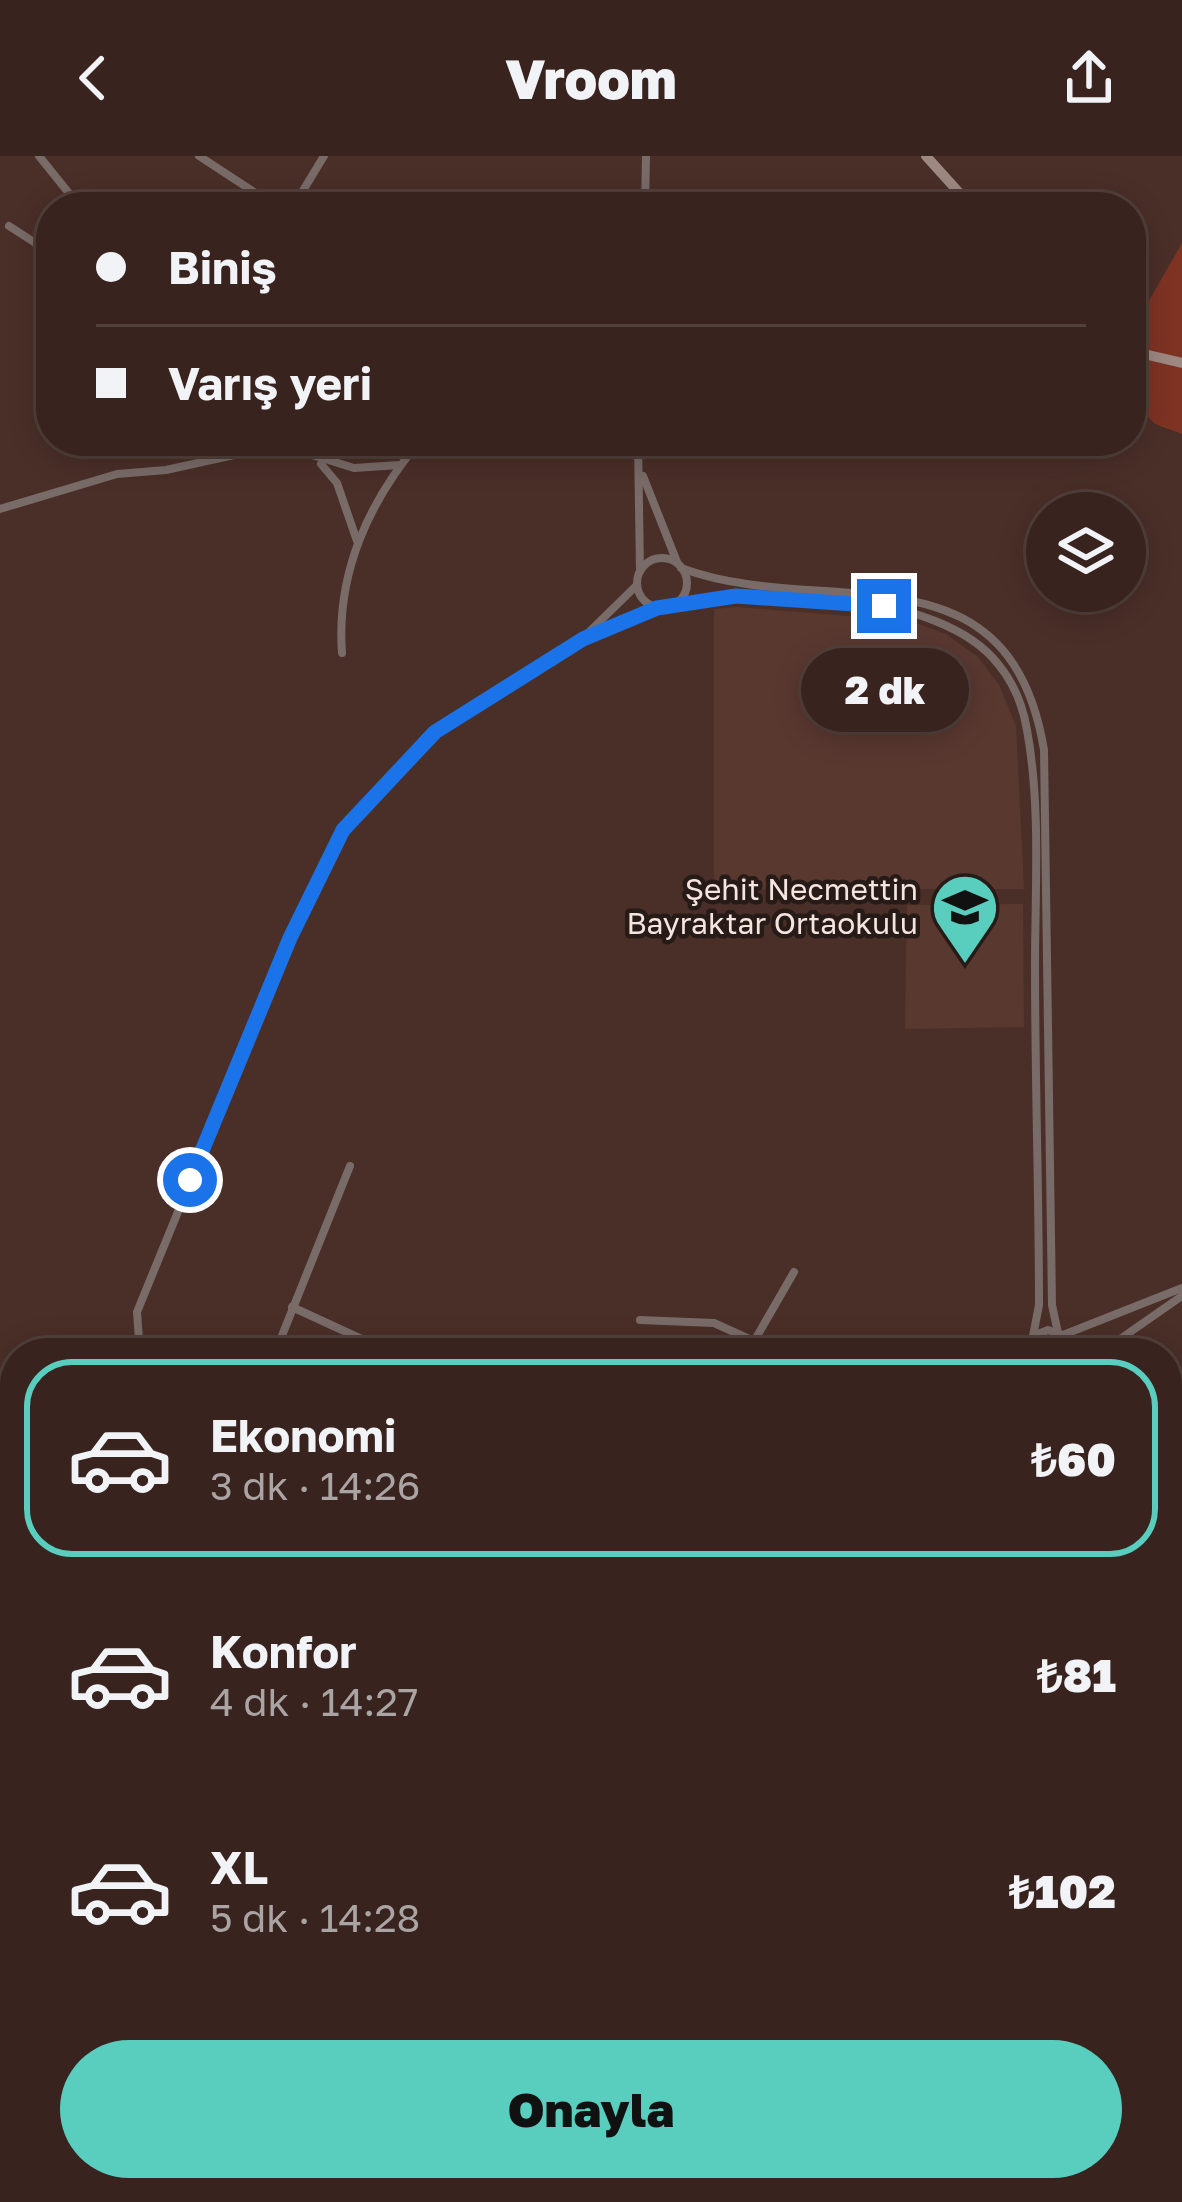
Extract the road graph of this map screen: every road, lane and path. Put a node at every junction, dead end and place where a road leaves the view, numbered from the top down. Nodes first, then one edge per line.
1 (39, 156) edge
2 (199, 156) edge
3 (324, 156) edge
4 (646, 156) edge
5 (926, 156) edge
6 (68, 192) edge
7 (254, 192) edge
8 (302, 192) edge
9 (645, 192) edge
10 (958, 192) edge
11 (0, 233) edge
12 (36, 242) edge
13 (1146, 355) edge
14 (1182, 363) edge
15 (224, 456) edge
16 (308, 456) edge
17 (407, 456) edge
18 (638, 456) edge
19 (640, 456) edge
20 (315, 459) junction
21 (400, 464) junction
22 (0, 509) edge
23 (358, 544) junction
24 (679, 566) junction
25 (639, 578) junction
26 (678, 602) junction
27 (657, 608) junction
28 (583, 639) junction
29 (342, 653) dead end
30 (350, 1166) dead end
31 (794, 1272) dead end
32 (1182, 1292) edge
33 (292, 1307) junction
34 (640, 1320) dead end
35 (1060, 1334) junction
36 (139, 1338) edge
37 (281, 1338) edge
38 (359, 1338) edge
39 (756, 1338) joint
40 (1030, 1338) edge
41 (1047, 1338) edge
42 (1063, 1338) edge
43 (1121, 1338) edge

1 - 6 street
2 - 7 street
3 - 8 street
4 - 9 street
5 - 10 street
11 - 12 street
13 - 14 street
15 - 22 street
16 - 20 street
17 - 21 street
18 - 25 street
19 - 24 street
20 - 21 street
20 - 23 street
21 - 23 street
23 - 29 street
24 - 25 street
24 - 26 street
24 - 35 street
25 - 27 street
25 - 28 street
26 - 27 street
26 - 40 street
27 - 28 street
28 - 36 street
30 - 33 street
31 - 39 street
32 - 35 street
32 - 43 street
33 - 37 street
33 - 38 street
34 - 39 street
35 - 41 street
35 - 42 street

